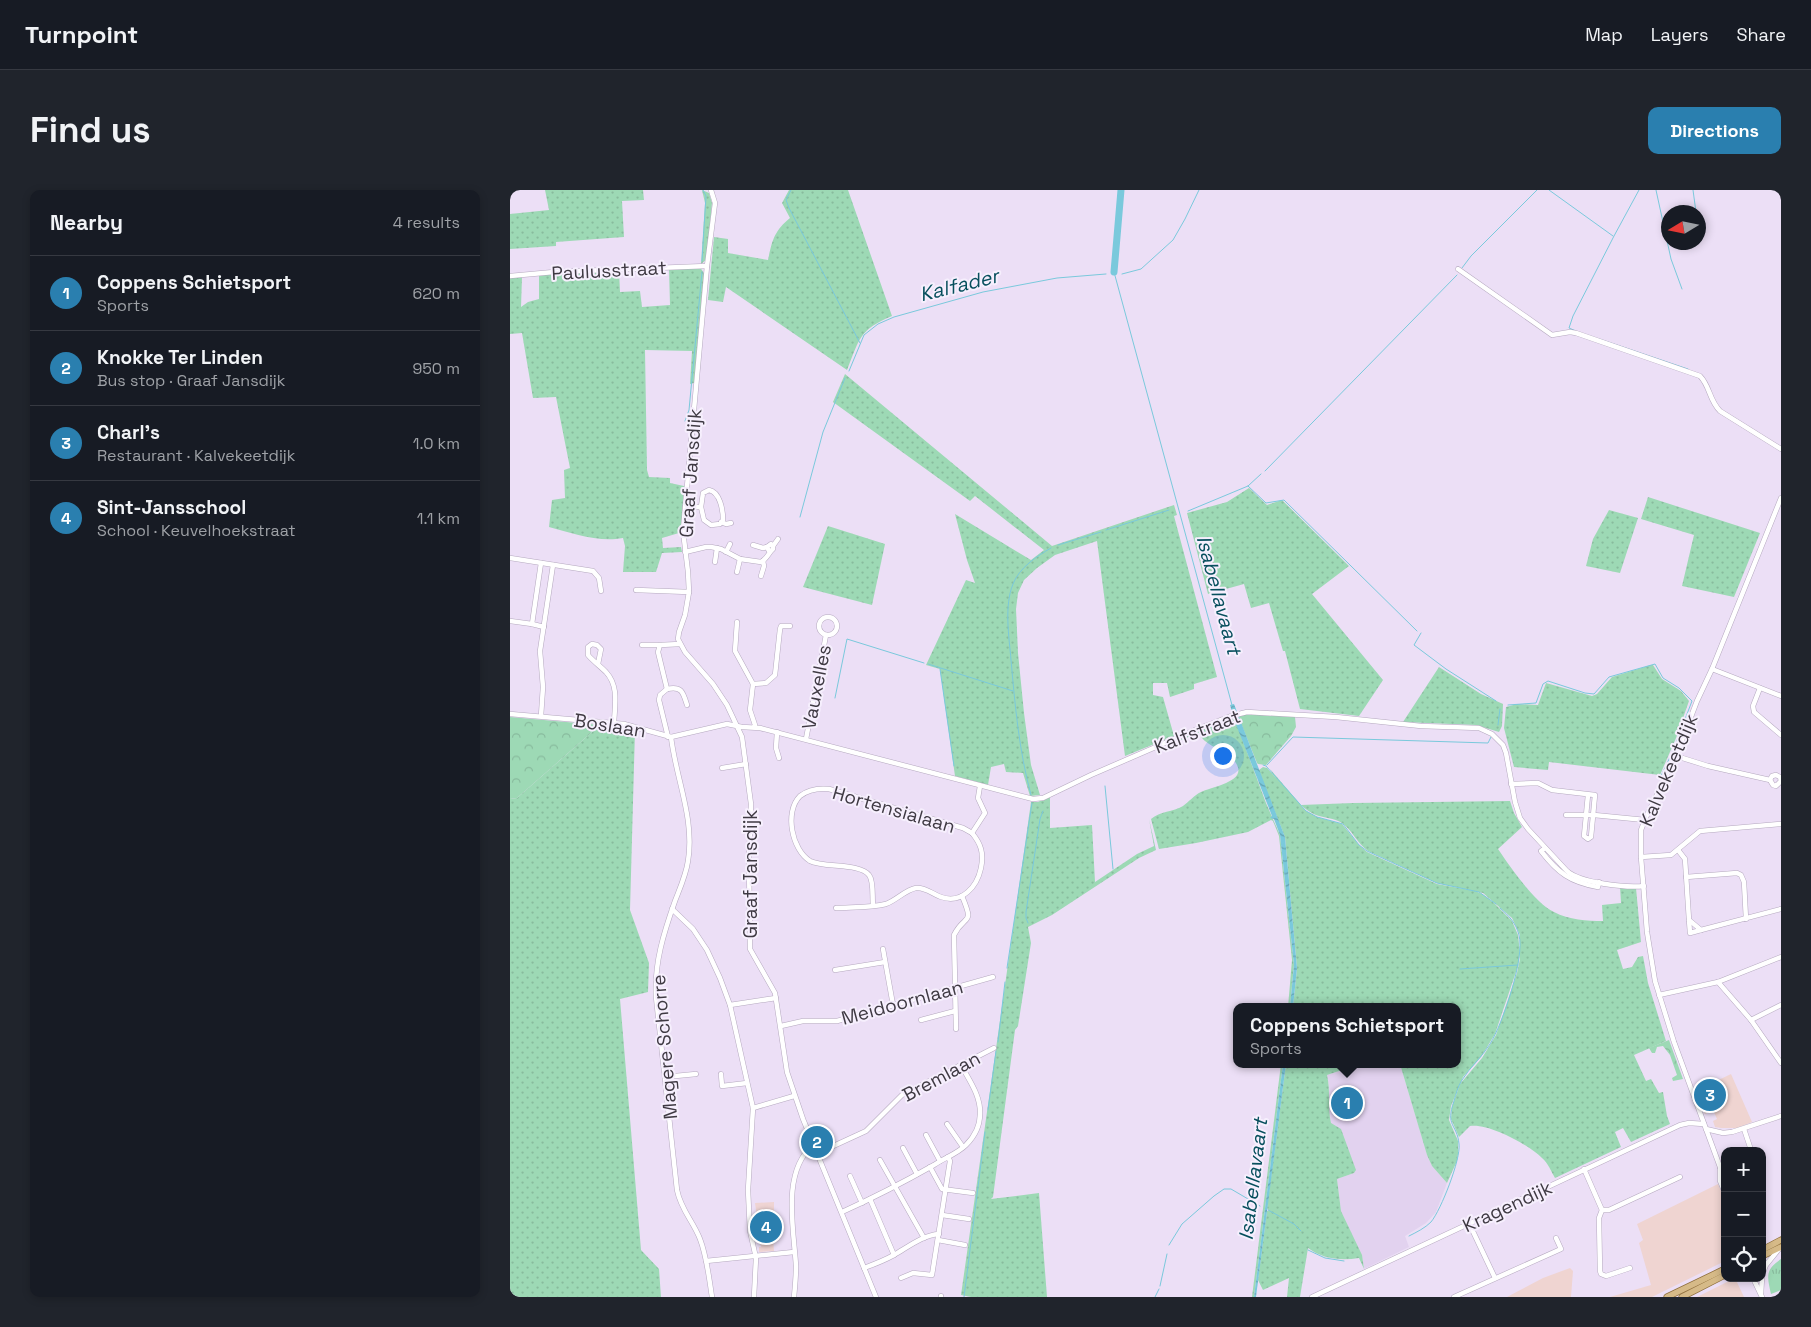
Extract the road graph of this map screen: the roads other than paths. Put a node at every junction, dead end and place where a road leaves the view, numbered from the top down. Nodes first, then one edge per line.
1 (711, 190) edge
2 (707, 266) junction
3 (1458, 269) dead end
4 (510, 276) edge
5 (1781, 449) edge
6 (1781, 498) edge
7 (685, 507) junction
8 (701, 507) junction
9 (722, 522) junction
10 (731, 522) dead end
11 (778, 539) dead end
12 (730, 544) dead end
13 (753, 545) dead end
14 (717, 548) junction
15 (768, 549) junction
16 (685, 552) junction
17 (726, 552) junction
18 (510, 558) edge
19 (740, 559) junction
20 (715, 562) dead end
21 (763, 562) junction
22 (542, 563) junction
23 (553, 565) junction
24 (737, 572) dead end
25 (761, 576) dead end
26 (636, 590) dead end
27 (601, 591) dead end
28 (689, 592) junction
29 (510, 621) edge
30 (737, 622) dead end
31 (532, 624) junction
32 (790, 626) dead end
33 (544, 627) junction
34 (826, 635) junction
35 (680, 644) junction
36 (642, 645) dead end
37 (660, 645) junction
38 (598, 664) dead end
39 (1712, 669) junction
40 (753, 684) junction
41 (1760, 688) junction
42 (667, 689) junction
43 (1781, 696) edge
44 (687, 705) dead end
45 (510, 714) edge
46 (541, 716) junction
47 (614, 722) junction
48 (738, 725) junction
49 (754, 728) junction
50 (777, 732) junction
51 (1781, 735) edge
52 (670, 737) junction
53 (806, 739) junction
54 (1676, 756) junction
55 (779, 758) dead end
56 (746, 764) junction
57 (722, 768) dead end
58 (1770, 780) junction
59 (1781, 781) edge
60 (1511, 784) junction
61 (980, 786) junction
62 (1588, 795) junction
63 (1566, 815) dead end
64 (1594, 815) junction
65 (1586, 816) junction
66 (1644, 820) junction
67 (1781, 824) edge
68 (972, 832) junction
69 (1678, 850) junction
70 (1641, 857) junction
71 (1686, 877) junction
72 (1644, 886) junction
73 (962, 896) junction
74 (873, 905) junction
75 (836, 908) dead end
76 (1781, 909) edge
77 (672, 910) junction
78 (1746, 919) junction
79 (1689, 920) junction
80 (1701, 930) junction
81 (883, 949) dead end
82 (1781, 957) edge
83 (885, 962) junction
84 (835, 970) dead end
85 (994, 977) dead end
86 (1718, 982) junction
87 (954, 987) junction
88 (1659, 995) junction
89 (776, 998) junction
90 (1781, 1004) edge
91 (730, 1005) junction
92 (893, 1005) junction
93 (955, 1011) junction
94 (921, 1020) dead end
95 (1751, 1020) junction
96 (781, 1026) junction
97 (956, 1029) dead end
98 (994, 1048) dead end
99 (1781, 1061) edge
100 (961, 1065) junction
101 (696, 1074) dead end
102 (721, 1074) dead end
103 (665, 1077) junction
104 (747, 1083) junction
105 (794, 1096) junction
106 (753, 1108) junction
107 (1781, 1116) edge
108 (947, 1124) dead end
109 (1704, 1124) junction
110 (1744, 1129) junction
111 (1706, 1130) junction
112 (926, 1135) dead end
113 (813, 1145) junction
114 (963, 1147) junction
115 (1750, 1147) edge
116 (903, 1148) dead end
117 (816, 1154) junction
118 (948, 1157) junction
119 (880, 1160) dead end
120 (940, 1161) junction
121 (930, 1166) junction
122 (1720, 1168) joint
123 (1584, 1169) junction
124 (917, 1174) junction
125 (850, 1176) dead end
126 (1680, 1177) dead end
127 (1721, 1183) edge
128 (895, 1186) junction
129 (946, 1189) junction
130 (973, 1193) dead end
131 (870, 1199) junction
132 (862, 1203) junction
133 (1602, 1210) junction
134 (842, 1212) junction
135 (942, 1215) junction
136 (969, 1219) dead end
137 (1469, 1223) junction
138 (938, 1234) junction
139 (924, 1238) junction
140 (1556, 1238) dead end
141 (938, 1240) junction
142 (1781, 1240) edge
143 (965, 1245) dead end
144 (1781, 1247) edge
145 (1766, 1248) edge
146 (794, 1252) junction
147 (1766, 1254) edge
148 (894, 1255) junction
149 (755, 1256) junction
150 (706, 1261) junction
151 (1766, 1265) edge
152 (864, 1268) junction
153 (1630, 1268) dead end
154 (1721, 1270) edge
155 (1721, 1277) edge
156 (901, 1278) dead end
157 (1495, 1278) junction
158 (1755, 1282) edge
159 (1762, 1282) edge
160 (1325, 1291) junction
161 (1761, 1296) edge
162 (712, 1297) edge
163 (754, 1297) edge
164 (794, 1297) edge
165 (876, 1297) edge
166 (1312, 1297) edge
167 (1328, 1297) edge
168 (1454, 1297) edge
169 (1667, 1297) edge
170 (1682, 1297) edge

1 - 2 street, Graaf Jansdijk
2 - 4 street, Paulusstraat
2 - 7 street, Graaf Jansdijk
3 - 5 street
6 - 39 street, Kalvekeetdijk
7 - 8 street
7 - 16 street, Graaf Jansdijk
8 - 9 street
8 - 9 street
9 - 10 street
11 - 15 street
12 - 17 street
13 - 15 street
14 - 16 street
14 - 17 street
14 - 20 street
15 - 21 street
16 - 28 street, Graaf Jansdijk
17 - 19 street
18 - 22 street
19 - 21 street
19 - 24 street
21 - 25 street
22 - 23 street
22 - 31 street
23 - 27 street
23 - 33 street
26 - 28 street
28 - 35 street, Graaf Jansdijk
29 - 31 street
30 - 40 street
31 - 33 street
32 - 40 street
33 - 46 street
34 - 34 street, Vauxelles
34 - 53 street, Vauxelles
35 - 37 street
35 - 48 street, Graaf Jansdijk
36 - 37 street
37 - 42 street
38 - 47 street
39 - 41 street
39 - 54 street, Kalvekeetdijk
40 - 49 street
41 - 43 street
41 - 51 street
42 - 44 street
42 - 52 street, Magere Schorre
45 - 46 street, Boslaan
46 - 47 street, Boslaan
47 - 52 street, Boslaan
48 - 49 street, Kalfstraat
48 - 52 street, Boslaan
48 - 56 street, Graaf Jansdijk
49 - 50 street, Kalfstraat
50 - 53 street, Kalfstraat
50 - 55 street
52 - 77 street, Magere Schorre
53 - 61 street, Kalfstraat
54 - 58 street
54 - 66 street, Kalvekeetdijk
56 - 57 street
56 - 89 street, Graaf Jansdijk
58 - 59 street
58 - 59 street
60 - 61 street, Kalfstraat
60 - 62 street
60 - 72 street, Kalfstraat
61 - 68 street, Hortensialaan
62 - 64 street
62 - 65 street
63 - 65 street
64 - 65 street
64 - 65 street
64 - 66 street
66 - 70 street, Kalvekeetdijk
67 - 69 street
68 - 73 street, Hortensialaan
68 - 74 street, Hortensialaan
69 - 70 street
69 - 71 street
70 - 72 street, Kalvekeetdijk
71 - 78 street
71 - 79 street
72 - 88 street, Kalvekeetdijk
73 - 74 street
73 - 87 street
74 - 75 street
76 - 78 street
77 - 91 street
77 - 103 street, Magere Schorre
78 - 80 street
79 - 80 street
79 - 80 street
81 - 83 street
82 - 86 street
83 - 84 street
83 - 92 street
85 - 87 street, Meidoornlaan
86 - 88 street
86 - 95 street
87 - 92 street, Meidoornlaan
87 - 93 street
88 - 109 street, Kalvekeetdijk
89 - 91 street
89 - 96 street, Graaf Jansdijk
90 - 95 street
91 - 104 street
92 - 96 street, Meidoornlaan
93 - 94 street
93 - 97 street
95 - 99 street
96 - 105 street, Graaf Jansdijk
98 - 100 street, Bremlaan
100 - 114 street
100 - 117 street, Bremlaan
101 - 103 street
102 - 104 street
103 - 150 street, Magere Schorre
104 - 106 street
105 - 106 street
105 - 113 street, Graaf Jansdijk
106 - 149 street
107 - 110 street
108 - 114 street
109 - 111 street, Kalvekeetdijk
109 - 123 street, Kragendijk
110 - 111 street
110 - 115 street
111 - 122 street, Kalvekeetdijk
112 - 120 street
113 - 117 street, Graaf Jansdijk
113 - 146 street
114 - 118 street
116 - 124 street
117 - 134 street, Graaf Jansdijk
118 - 120 street
118 - 129 street
119 - 128 street
120 - 121 street
121 - 124 street
121 - 129 street
122 - 127 street, Kalvekeetdijk
123 - 133 street
123 - 137 street, Kragendijk
124 - 128 street
125 - 132 street
126 - 133 street
128 - 131 street
128 - 139 street
129 - 130 street
129 - 135 street
131 - 132 street
131 - 148 street
132 - 134 street
133 - 153 street
134 - 152 street, Graaf Jansdijk
135 - 136 street
135 - 138 street
137 - 157 street
137 - 160 street, Kragendijk
138 - 139 street
138 - 141 street
139 - 148 street
140 - 157 street
141 - 143 street
141 - 156 street
142 - 145 main road
144 - 147 main road
144 - 151 street
146 - 149 street
146 - 164 street
148 - 152 street
149 - 150 street
149 - 163 street
150 - 162 street, Magere Schorre
152 - 165 street, Graaf Jansdijk
154 - 169 main road
155 - 170 main road
157 - 168 street
158 - 161 street
159 - 161 street
160 - 166 street, Kragendijk
160 - 167 street

